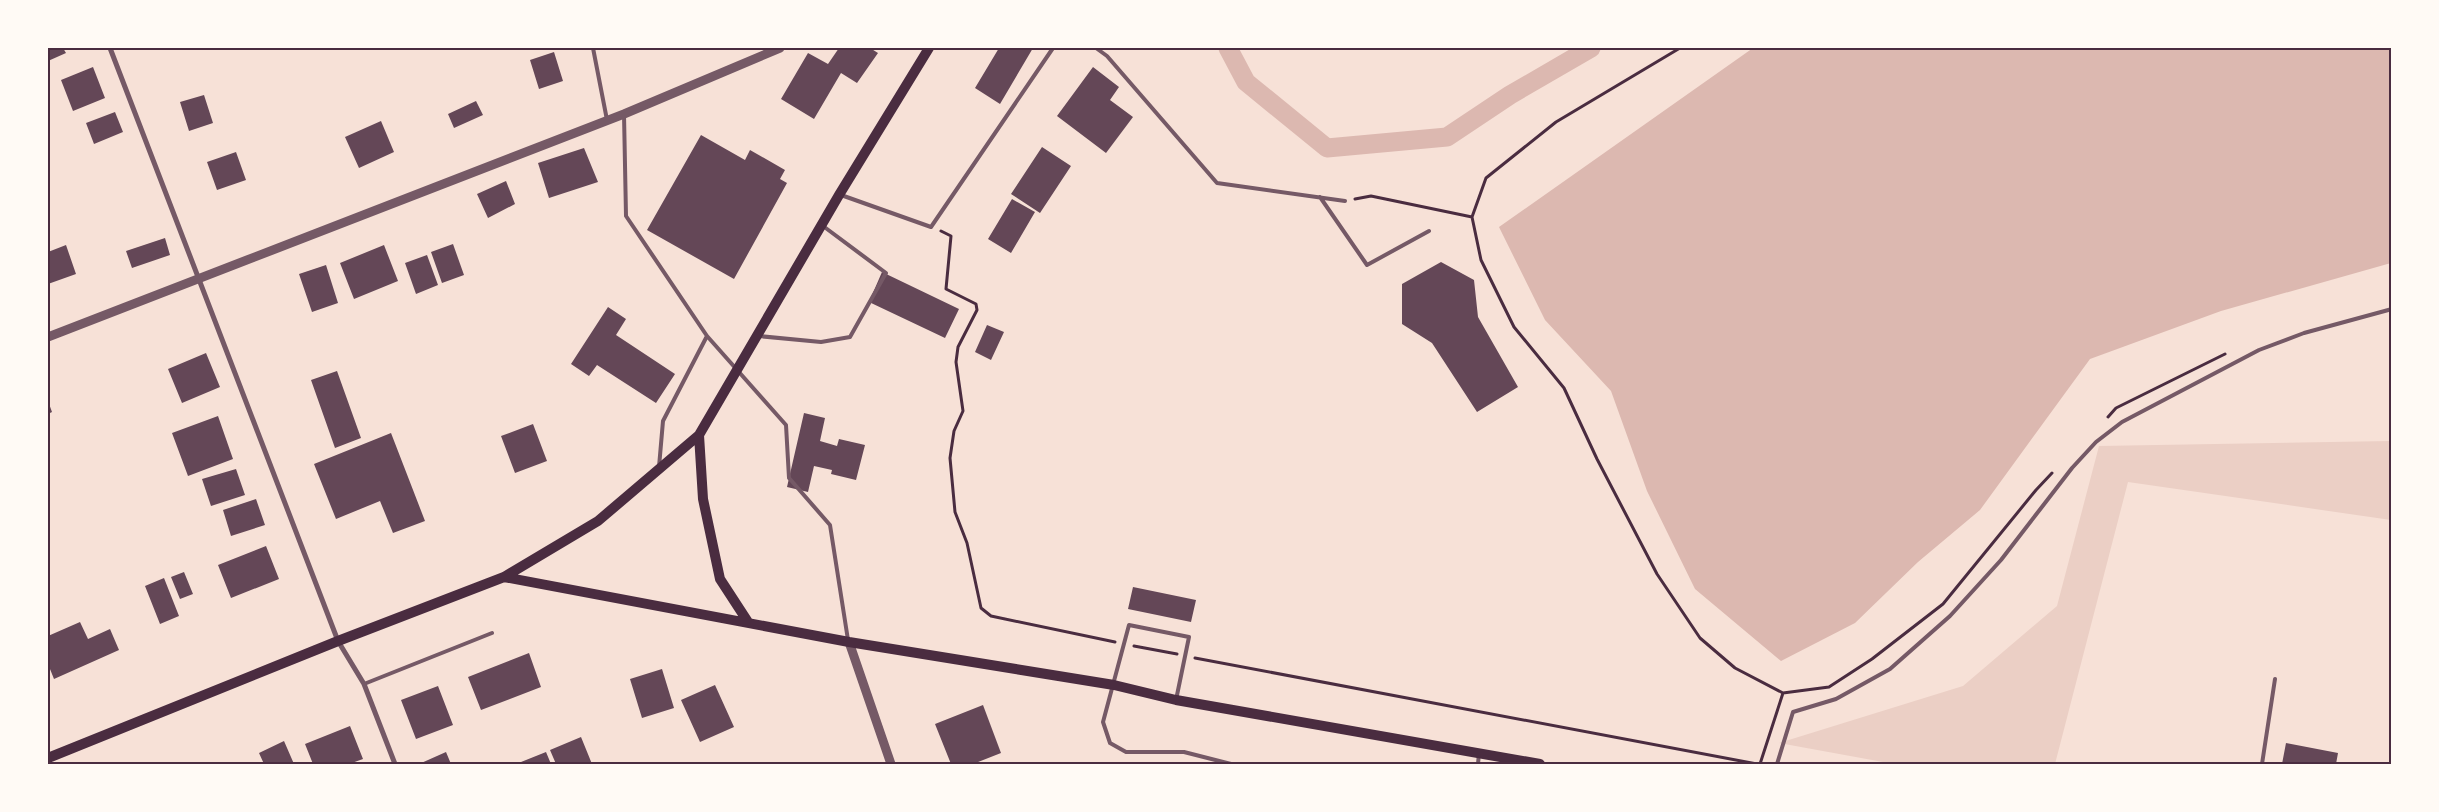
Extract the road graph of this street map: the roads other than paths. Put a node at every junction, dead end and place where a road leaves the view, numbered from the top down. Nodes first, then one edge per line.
1 (110, 48) edge
2 (593, 48) edge
3 (780, 48) edge
4 (929, 48) edge
5 (1053, 48) edge
6 (1096, 48) edge
7 (624, 114) junction
8 (606, 120) junction
9 (839, 195) junction
10 (1320, 197) junction
11 (1345, 201) road end
12 (821, 225) junction
13 (1429, 230) dead end
14 (197, 278) junction
15 (2392, 309) edge
16 (707, 336) junction
17 (756, 336) junction
18 (48, 337) edge
19 (735, 370) junction
20 (699, 435) junction
21 (659, 469) junction
22 (504, 577) junction
23 (748, 622) junction
24 (492, 633) dead end
25 (338, 641) junction
26 (849, 642) junction
27 (2276, 679) dead end
28 (364, 684) junction
29 (1114, 685) junction
30 (1176, 700) junction
31 (1479, 754) junction
32 (52, 759) edge
33 (395, 764) edge
34 (891, 764) edge
35 (1231, 764) edge
36 (1478, 764) edge
37 (1540, 764) edge
38 (1777, 764) edge
39 (2262, 764) edge

1 - 14 street
2 - 8 lane
3 - 7 street
4 - 9 main road
5 - 9 lane
6 - 10 lane
7 - 8 street
7 - 16 lane
8 - 14 street
9 - 12 main road
10 - 11 lane
10 - 13 lane
12 - 17 main road
12 - 17 lane
14 - 18 street
14 - 25 street
15 - 38 lane
16 - 19 lane
16 - 21 lane
17 - 19 main road
19 - 20 main road
19 - 26 lane
20 - 21 main road
20 - 23 main road
21 - 22 main road
22 - 23 main road
22 - 25 main road
23 - 26 main road
24 - 28 lane
25 - 28 street
25 - 32 main road
26 - 29 main road
26 - 34 street
27 - 39 lane
28 - 33 street
29 - 30 main road
29 - 30 lane
29 - 35 lane
30 - 31 main road
31 - 36 lane
31 - 37 main road

